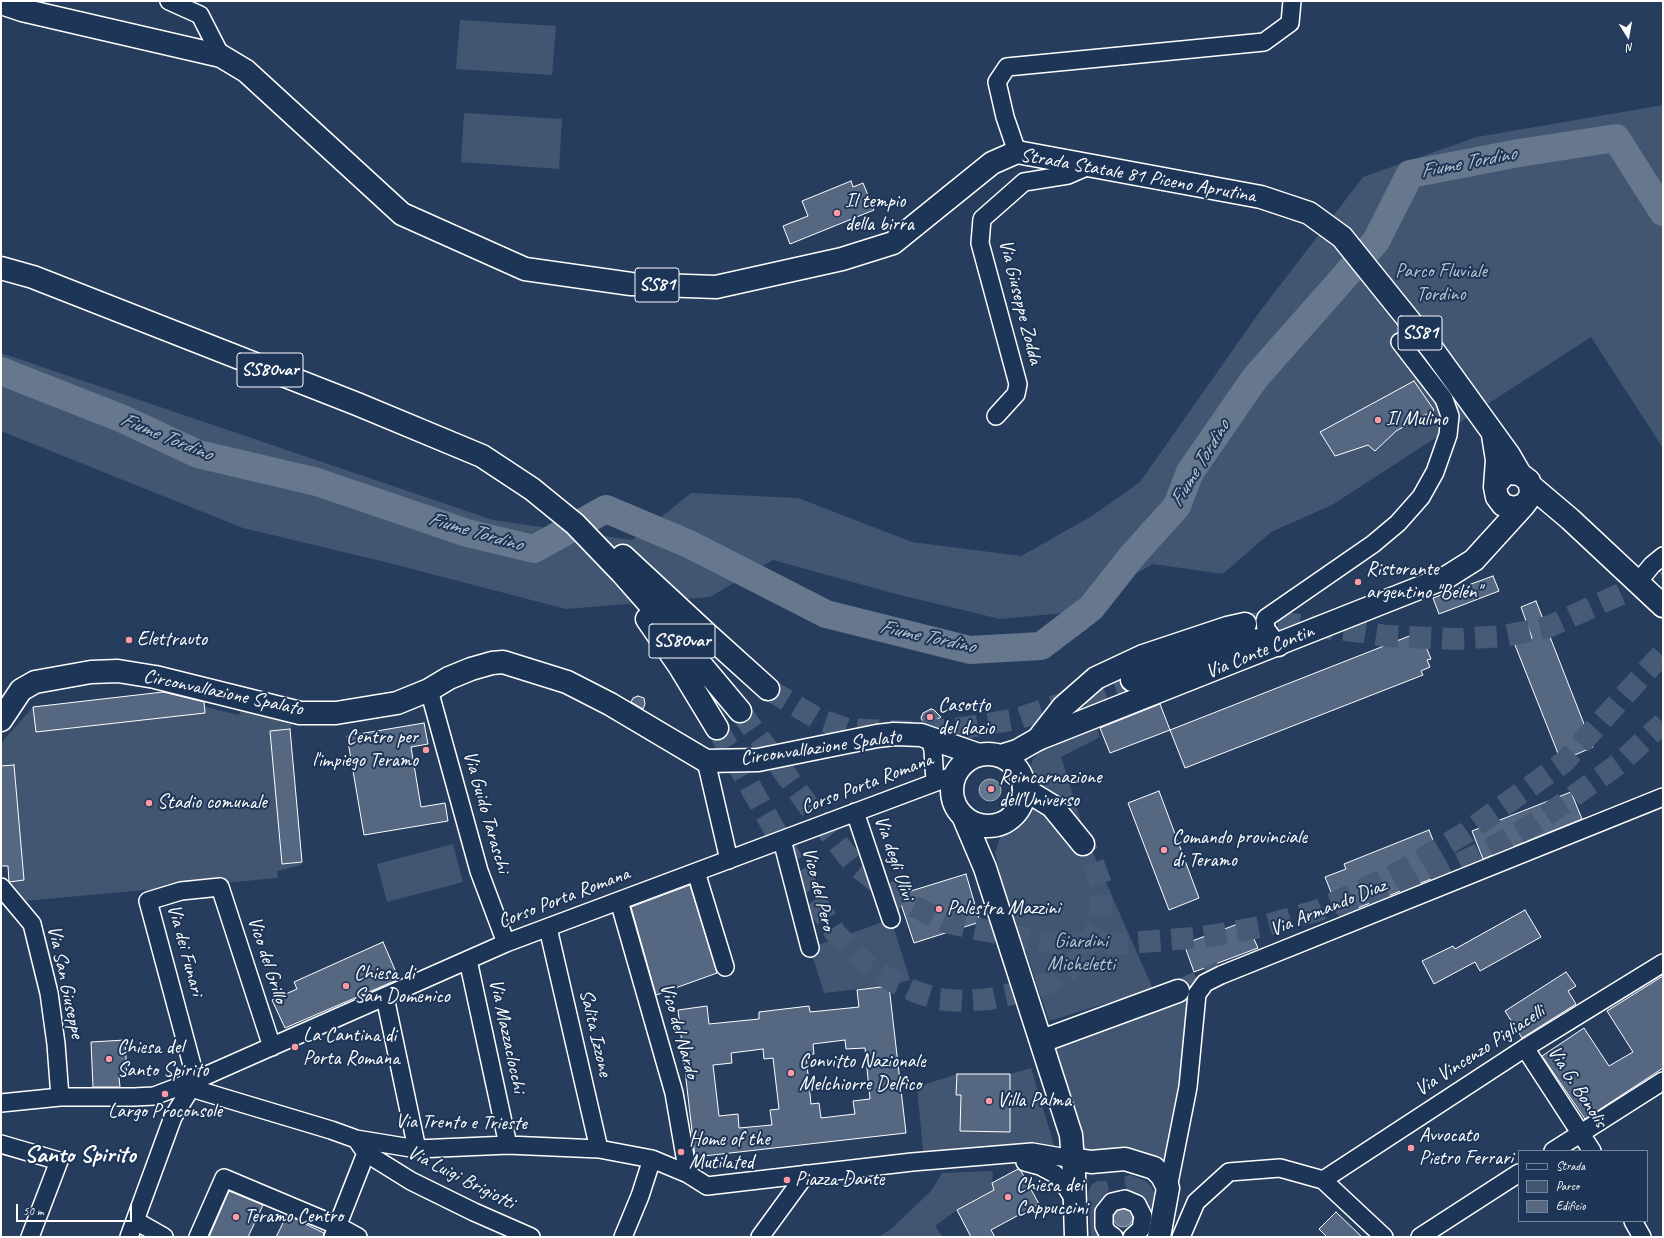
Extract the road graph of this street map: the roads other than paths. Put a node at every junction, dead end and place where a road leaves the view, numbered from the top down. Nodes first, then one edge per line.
1 (169, 1) edge
2 (1292, 1) edge
3 (1, 3) edge
4 (222, 56) junction
5 (1017, 152) junction
6 (1091, 165) junction
7 (1, 268) edge
8 (1400, 342) dead end
9 (996, 416) dead end
10 (1492, 432) junction
11 (1496, 488) junction
12 (1526, 491) junction
13 (1484, 550) junction
14 (1663, 556) edge
15 (623, 572) junction
16 (1638, 582) junction
17 (1663, 606) edge
18 (1245, 624) tunnel mouth
19 (1278, 645) junction
20 (1132, 680) tunnel mouth
21 (768, 689) tunnel mouth
22 (429, 690) junction
23 (740, 711) tunnel mouth
24 (1, 720) edge
25 (717, 728) tunnel mouth
26 (930, 739) junction
27 (1034, 741) junction
28 (979, 755) junction
29 (1001, 756) junction
30 (706, 762) junction
31 (955, 775) junction
32 (1022, 780) junction
33 (935, 782) junction
34 (1663, 797) edge
35 (855, 812) junction
36 (963, 816) junction
37 (1001, 823) junction
38 (782, 840) junction
39 (1083, 844) tunnel mouth
40 (729, 860) junction
41 (985, 868) junction
42 (696, 872) junction
43 (1, 887) edge
44 (220, 887) joint
45 (619, 901) junction
46 (891, 919) dead end
47 (548, 928) junction
48 (506, 943) junction
49 (810, 948) dead end
50 (468, 960) junction
51 (1663, 963) edge
52 (725, 967) dead end
53 (1178, 991) tunnel mouth
54 (385, 997) junction
55 (1042, 1041) junction
56 (272, 1047) junction
57 (1525, 1048) junction
58 (1663, 1081) edge
59 (193, 1084) junction
60 (60, 1097) junction
61 (1, 1103) edge
62 (1581, 1133) junction
63 (356, 1139) junction
64 (1, 1144) edge
65 (508, 1145) junction
66 (417, 1148) junction
67 (599, 1149) junction
68 (1555, 1150) edge
69 (1591, 1150) edge
70 (366, 1153) junction
71 (652, 1159) junction
72 (1025, 1162) dead end
73 (1074, 1166) junction
74 (688, 1174) junction
75 (806, 1174) junction
76 (1518, 1174) edge
77 (1324, 1180) junction
78 (1168, 1188) junction
79 (1075, 1201) junction
80 (136, 1221) junction
81 (1634, 1222) edge
82 (336, 1232) edge
83 (30, 1237) edge
84 (130, 1237) edge
85 (164, 1237) edge
86 (198, 1237) edge
87 (358, 1237) edge
88 (531, 1237) edge
89 (623, 1237) edge
90 (760, 1237) edge
91 (1076, 1237) edge
92 (1114, 1237) edge
93 (1132, 1237) edge
94 (1159, 1237) edge
95 (1181, 1237) edge
96 (1384, 1237) edge
97 (1420, 1237) edge
98 (1642, 1237) edge

1 - 4 street
2 - 5 street
3 - 4 main road, Strada Statale 81 Piceno Aprutina / SS81
4 - 5 main road, Strada Statale 81 Piceno Aprutina / SS81
5 - 6 main road, Strada Statale 81 Piceno Aprutina / SS81
6 - 9 street, Via Giuseppe Zodda
6 - 10 main road, Strada Statale 81 Piceno Aprutina / SS81
7 - 15 main road, SS80var
8 - 19 street
10 - 11 main road
10 - 12 main road, Strada Statale 81 Piceno Aprutina
11 - 12 main road
11 - 12 main road
11 - 13 main road
12 - 13 main road, Via Conte Contin
12 - 16 main road
13 - 19 main road, Via Conte Contin
14 - 16 street
15 - 21 main road
15 - 23 main road, SS80var
15 - 25 main road
16 - 17 main road
18 - 27 main road
19 - 20 main road
19 - 27 main road, Via Conte Contin
22 - 24 main road, Circonvallazione Spalato
22 - 30 main road, Circonvallazione Spalato
22 - 48 street, Via Guido Taraschi
26 - 28 main road, Circonvallazione Spalato
26 - 30 main road, Circonvallazione Spalato
26 - 31 main road
26 - 33 street
27 - 29 main road, Via Conte Contin
27 - 32 main road
28 - 29 main road
28 - 31 main road
29 - 32 main road
30 - 40 street
31 - 33 street, Corso Porta Romana
31 - 36 main road
32 - 37 main road
32 - 39 main road
33 - 35 street, Corso Porta Romana
34 - 78 street, Via Armando Diaz
35 - 38 street, Corso Porta Romana
35 - 46 street, Via degli Ulivi
36 - 37 main road
36 - 41 main road
37 - 41 main road
38 - 40 street, Corso Porta Romana
38 - 49 street, Vico del Pero
40 - 42 street, Corso Porta Romana
41 - 55 main road
42 - 45 street, Corso Porta Romana
42 - 52 street
43 - 60 street, Via San Giuseppe
44 - 56 street, Vico del Grillo
44 - 59 street, Via dei Funari
45 - 47 street, Corso Porta Romana
45 - 74 street, Vico del Nardo
47 - 48 street, Corso Porta Romana
47 - 67 street, Salita Izzone
48 - 50 street, Corso Porta Romana
50 - 54 street, Corso Porta Romana
50 - 65 street, Via Mazzaclocchi
51 - 57 street, Via Vincenzo Pigliacelli
53 - 55 main road
54 - 56 street, Corso Porta Romana
54 - 66 street
55 - 73 main road
56 - 59 street, Corso Porta Romana
57 - 62 street, Via G. Bonolis
57 - 77 street, Via Vincenzo Pigliacelli
58 - 62 street
59 - 60 street
59 - 63 street, Via Trento e Trieste
59 - 80 street
60 - 61 street
62 - 68 street
62 - 69 street, Via G. Bonolis
63 - 66 street, Via Trento e Trieste
63 - 70 street, Via Luigi Brigiotti
64 - 83 street
65 - 66 street, Via Trento e Trieste
65 - 67 street, Via Trento e Trieste
67 - 71 street, Via Trento e Trieste
70 - 82 street
70 - 88 street, Via Luigi Brigiotti
71 - 74 street, Via Trento e Trieste
71 - 89 street
72 - 79 street
73 - 75 street
73 - 78 main road
73 - 79 main road
74 - 75 street, Via Trento e Trieste
75 - 90 street
76 - 97 street
77 - 95 street
77 - 96 street
78 - 94 main road
79 - 91 main road
80 - 84 street
80 - 85 street
81 - 98 street
82 - 86 street
82 - 87 street
92 - 93 street

